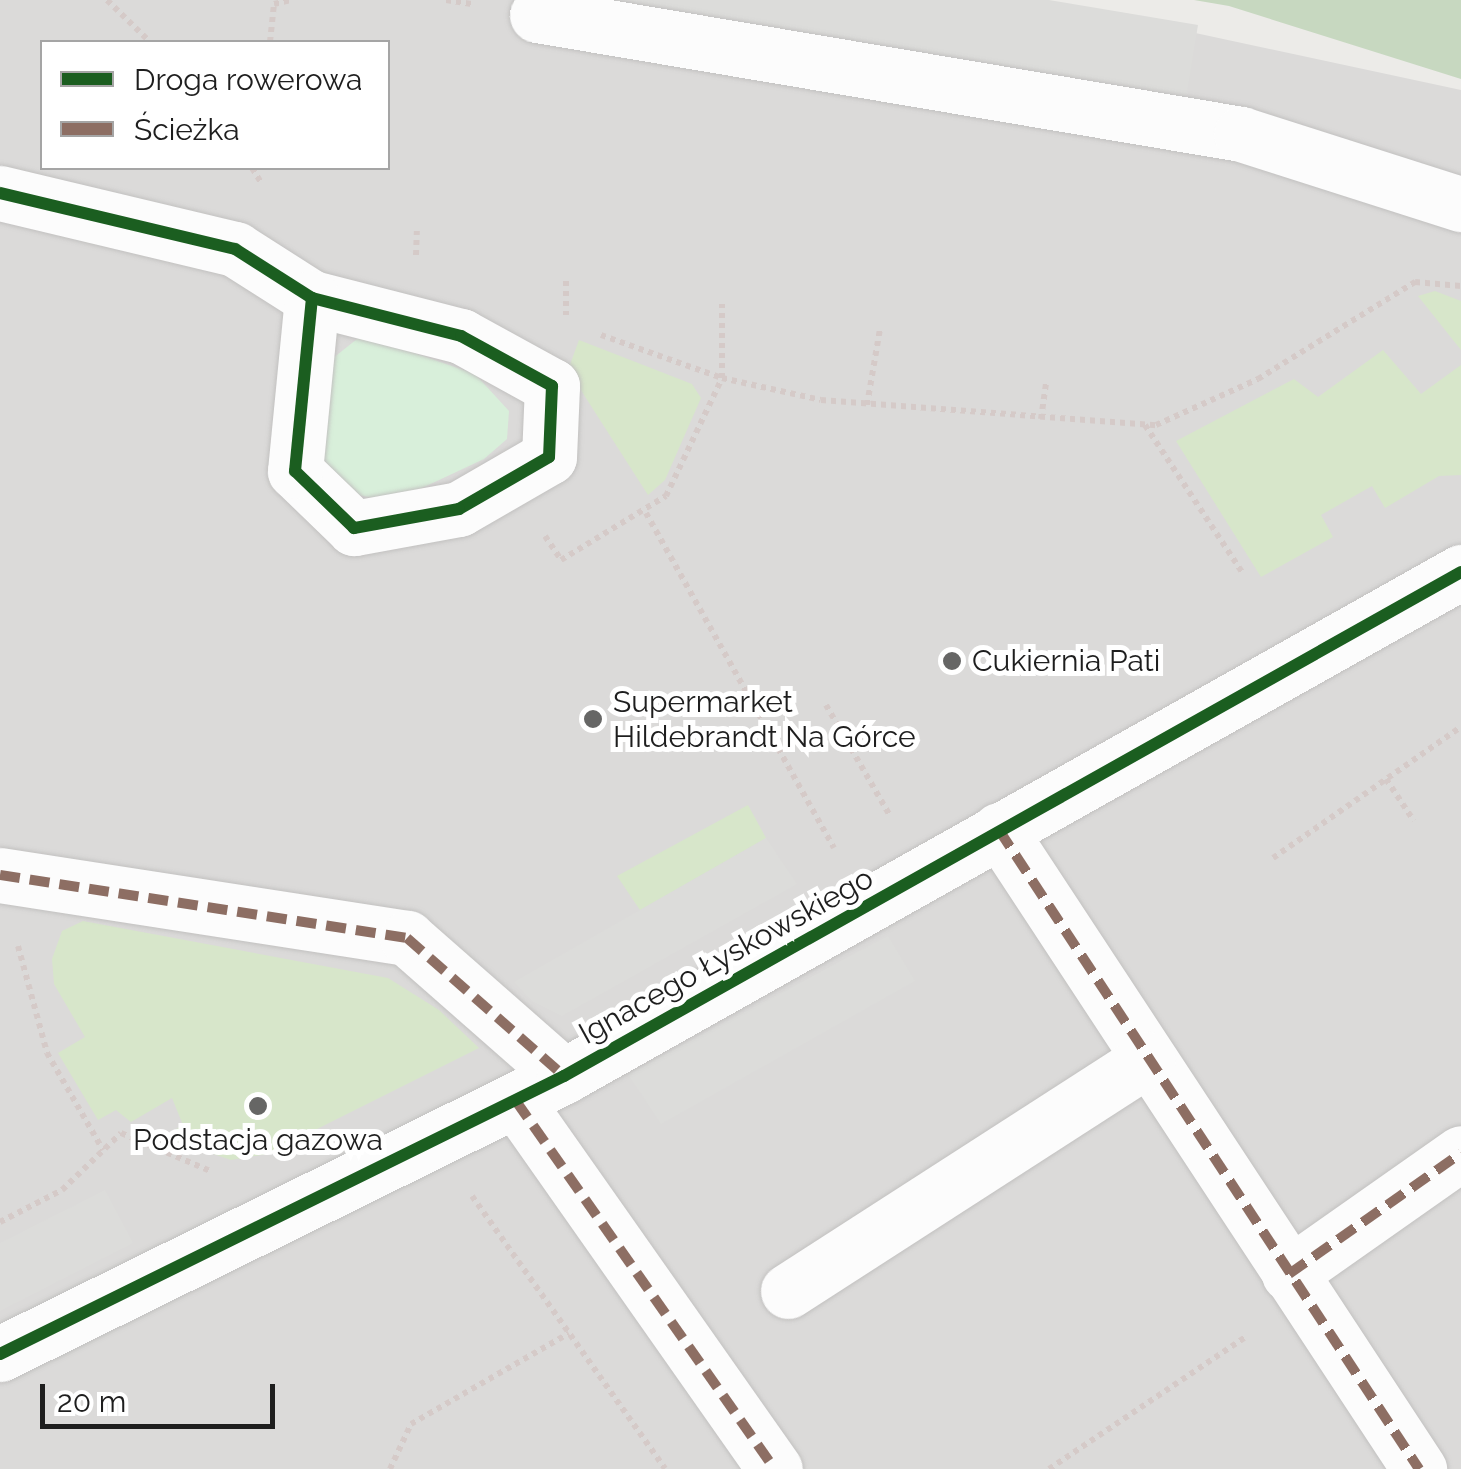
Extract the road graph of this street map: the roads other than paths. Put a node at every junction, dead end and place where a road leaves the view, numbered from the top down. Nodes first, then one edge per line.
1 (537, 15) dead end
2 (0, 193) edge
3 (1461, 204) edge
4 (312, 298) junction
5 (1461, 572) edge
6 (999, 830) junction
7 (0, 874) edge
8 (1148, 1059) junction
9 (564, 1076) junction
10 (516, 1101) junction
11 (1461, 1153) edge
12 (1297, 1285) junction
13 (788, 1291) dead end
14 (0, 1354) edge
15 (775, 1469) edge
16 (1419, 1469) edge

1 - 3 street
2 - 4 street
4 - 4 street
5 - 6 street, Ignacego Łyskowskiego
6 - 8 street
6 - 9 street, Ignacego Łyskowskiego
7 - 9 street
8 - 12 street
8 - 13 street
9 - 10 street, Ignacego Łyskowskiego
10 - 14 street, Ignacego Łyskowskiego
10 - 15 street
11 - 12 street
12 - 16 street

